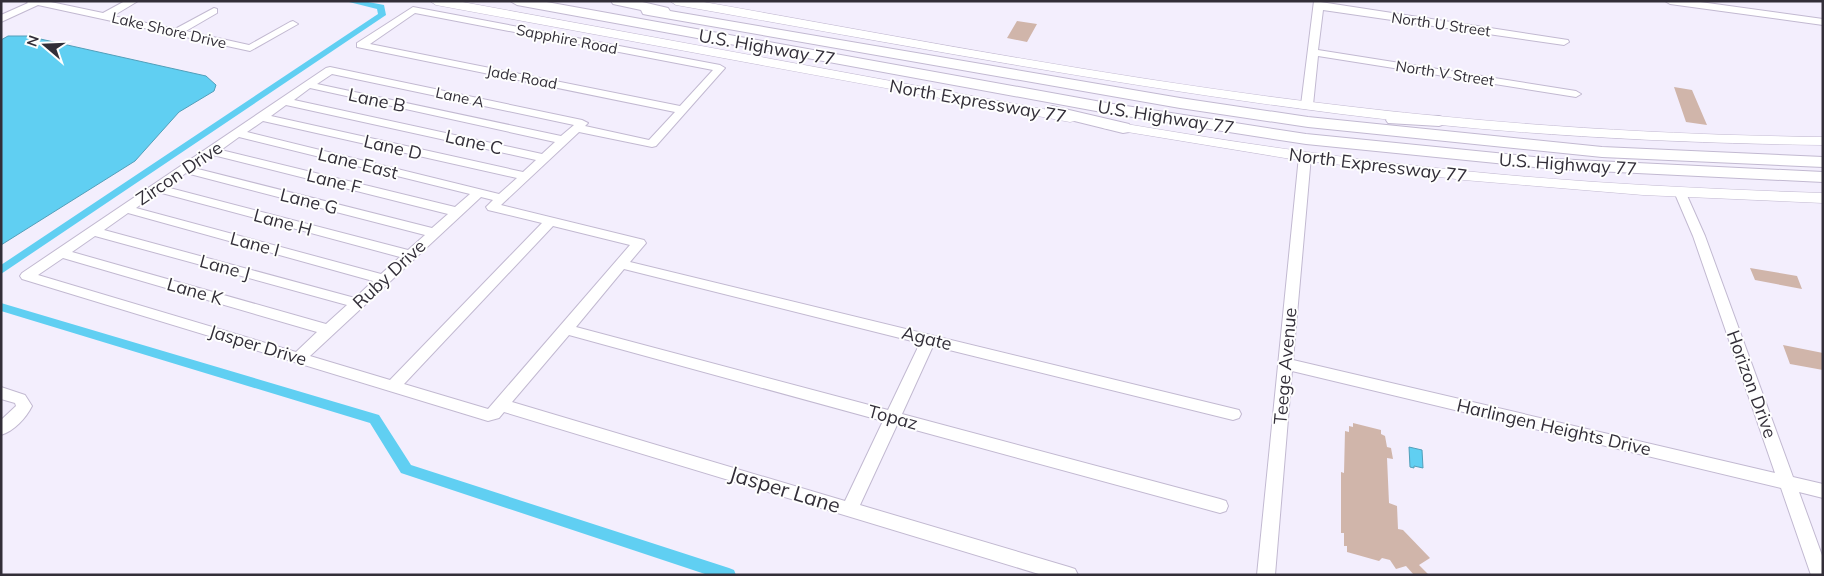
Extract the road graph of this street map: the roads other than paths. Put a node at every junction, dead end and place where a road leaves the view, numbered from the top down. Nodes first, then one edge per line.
1 (133, 1) edge
2 (436, 1) edge
3 (510, 1) edge
4 (517, 1) edge
5 (594, 1) edge
6 (618, 1) edge
7 (676, 1) edge
8 (1670, 1) edge
9 (34, 2) edge
10 (1319, 4) edge
11 (545, 6) junction
12 (214, 11) dead end
13 (105, 16) junction
14 (1, 19) edge
15 (713, 22) junction
16 (1823, 22) edge
17 (293, 24) dead end
18 (177, 32) junction
19 (1564, 42) dead end
20 (361, 45) joint
21 (250, 48) joint
22 (780, 49) junction
23 (1313, 52) junction
24 (330, 70) joint
25 (309, 85) junction
26 (1576, 94) dead end
27 (286, 101) junction
28 (1180, 103) junction
29 (1308, 105) junction
30 (682, 110) junction
31 (262, 117) junction
32 (1439, 121) junction
33 (577, 128) junction
34 (1123, 128) junction
35 (237, 133) junction
36 (564, 140) junction
37 (1823, 141) edge
38 (211, 151) junction
39 (1823, 152) edge
40 (1304, 156) junction
41 (1558, 156) junction
42 (544, 158) junction
43 (1823, 162) edge
44 (184, 169) junction
45 (525, 176) junction
46 (1823, 177) edge
47 (1823, 187) edge
48 (156, 188) junction
49 (478, 192) junction
50 (1681, 194) junction
51 (502, 198) junction
52 (1823, 198) edge
53 (126, 209) junction
54 (457, 212) junction
55 (550, 221) junction
56 (93, 231) junction
57 (434, 233) junction
58 (61, 253) junction
59 (410, 255) junction
60 (621, 264) junction
61 (27, 276) joint
62 (384, 279) junction
63 (357, 303) junction
64 (566, 329) junction
65 (328, 330) junction
66 (929, 339) junction
67 (299, 356) junction
68 (1285, 364) junction
69 (392, 387) junction
70 (1, 393) edge
71 (494, 410) junction
72 (1233, 414) dead end
73 (893, 417) junction
74 (1, 428) edge
75 (1787, 482) junction
76 (1823, 491) edge
77 (1220, 506) dead end
78 (850, 509) junction
79 (1069, 575) edge
80 (1266, 575) edge
81 (1820, 575) edge

1 - 13 street
2 - 34 main road, North Expressway 77
3 - 11 highway
4 - 11 highway, U.S. Highway 77
5 - 15 highway, U.S. Highway 77
6 - 15 highway
7 - 29 main road
8 - 16 street
9 - 13 street, Lake Shore Drive
9 - 14 street, Lake Shore Drive
10 - 19 street, North U Street
10 - 23 street
11 - 22 highway, U.S. Highway 77
12 - 18 street
13 - 18 street, Lake Shore Drive
15 - 28 highway, U.S. Highway 77
17 - 21 street
18 - 21 street, Lake Shore Drive
20 - 30 street, Jade Road
20 - 30 street, Sapphire Road
22 - 34 highway
22 - 41 highway, U.S. Highway 77
23 - 26 street, North V Street
23 - 29 street
24 - 25 street, Zircon Drive
24 - 33 street, Lane A
25 - 27 street, Zircon Drive
25 - 36 street, Lane B
27 - 31 street, Zircon Drive
27 - 42 street, Lane C
28 - 32 highway
28 - 41 highway, U.S. Highway 77
29 - 32 main road
30 - 33 street
31 - 35 street, Zircon Drive
31 - 45 street, Lane D
32 - 37 main road
33 - 36 street
34 - 40 main road, North Expressway 77
35 - 38 street, Zircon Drive
35 - 49 street, Lane East
36 - 42 street
38 - 44 street, Zircon Drive
38 - 54 street, Lane F
39 - 41 highway
40 - 50 main road, North Expressway 77
40 - 68 street, Teege Avenue
41 - 43 highway, U.S. Highway 77
41 - 46 highway, U.S. Highway 77
41 - 47 highway
42 - 45 street
44 - 48 street, Zircon Drive
44 - 57 street, Lane G
45 - 51 street
48 - 53 street, Zircon Drive
48 - 59 street, Lane H
49 - 51 street, Lane East
49 - 54 street, Ruby Drive
50 - 52 main road, North Expressway 77
50 - 75 street, Horizon Drive
51 - 55 street
53 - 56 street, Zircon Drive
53 - 62 street, Lane I
54 - 57 street, Ruby Drive
55 - 60 street
55 - 69 street
56 - 58 street, Zircon Drive
56 - 63 street, Lane J
57 - 59 street, Ruby Drive
58 - 61 street, Zircon Drive
58 - 65 street, Lane K
59 - 62 street, Ruby Drive
60 - 64 street
60 - 66 street, Agate
61 - 67 street, Jasper Drive
62 - 63 street, Ruby Drive
63 - 65 street, Ruby Drive
64 - 71 street
64 - 73 street, Topaz
65 - 67 street, Ruby Drive
66 - 72 street, Agate
66 - 73 street
67 - 69 street, Jasper Drive
68 - 75 street, Harlingen Heights Drive
68 - 80 street, Teege Avenue
69 - 71 street, Jasper Drive
70 - 74 street
71 - 78 street, Jasper Lane
73 - 77 street, Topaz
73 - 78 street
75 - 76 street, Harlingen Heights Drive
75 - 81 street, Horizon Drive
78 - 79 street, Jasper Lane

